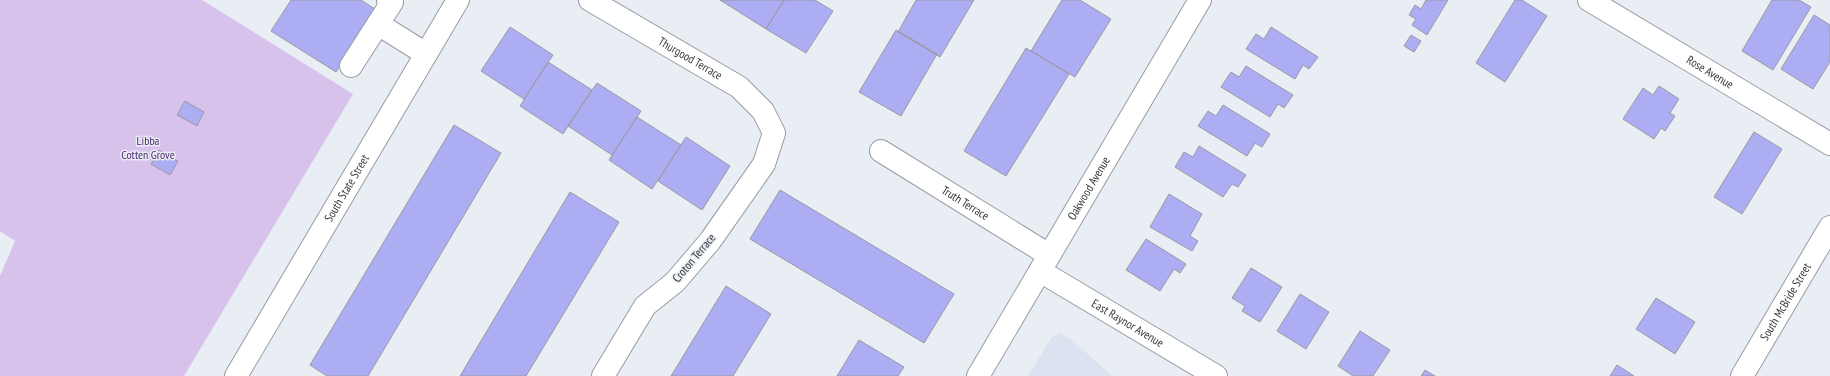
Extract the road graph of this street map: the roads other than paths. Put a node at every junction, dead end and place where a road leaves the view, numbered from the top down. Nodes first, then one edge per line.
1 (388, 0) edge
2 (458, 0) edge
3 (590, 0) edge
4 (1200, 0) edge
5 (1589, 0) edge
6 (378, 24) junction
7 (426, 54) junction
8 (351, 66) dead end
9 (774, 133) joint
10 (1830, 144) edge
11 (881, 151) dead end
12 (1830, 227) edge
13 (1044, 263) junction
14 (236, 376) edge
15 (603, 376) edge
16 (978, 376) edge
17 (1216, 376) edge
18 (1742, 376) edge

1 - 6 street
2 - 7 street, South State Street
3 - 9 street, Thurgood Terrace
4 - 13 street, Oakwood Avenue
5 - 10 street, Rose Avenue
6 - 7 street
6 - 8 street
7 - 14 street, South State Street
9 - 15 street, Croton Terrace
11 - 13 street, Truth Terrace
12 - 18 street, South McBride Street
13 - 16 street, Oakwood Avenue
13 - 17 street, East Raynor Avenue

